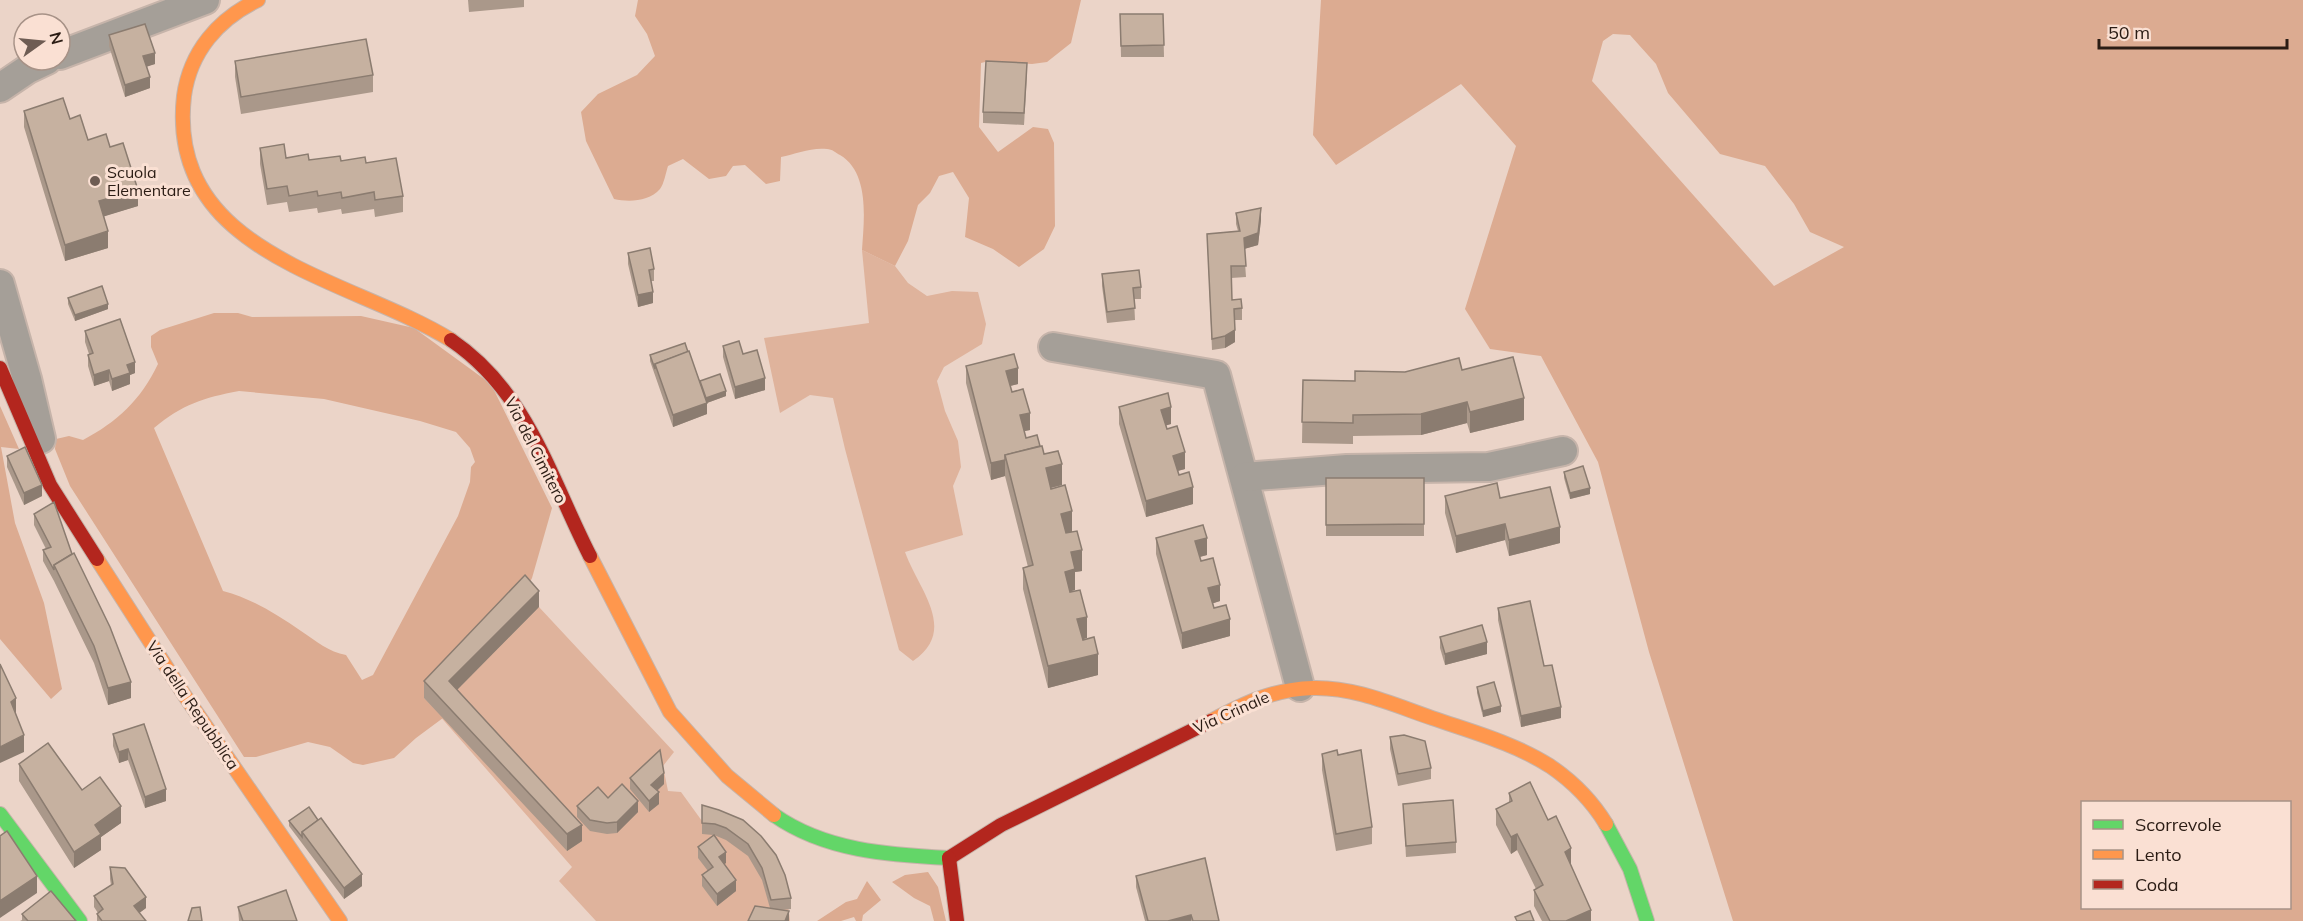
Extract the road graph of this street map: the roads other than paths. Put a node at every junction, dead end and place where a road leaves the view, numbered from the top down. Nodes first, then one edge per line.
1 (205, 0) edge
2 (258, 0) edge
3 (72, 50) edge
4 (24, 72) edge
5 (0, 88) edge
6 (0, 284) edge
7 (1053, 347) dead end
8 (0, 368) edge
9 (1563, 451) dead end
10 (1244, 477) junction
11 (50, 485) junction
12 (1300, 687) junction
13 (0, 814) edge
14 (950, 858) junction
15 (80, 921) edge
16 (340, 921) edge
17 (957, 921) edge
18 (1647, 921) edge

1 - 3 street
2 - 14 street, Via del Cimitero
4 - 5 street
6 - 11 street, Via della Repubblica
7 - 10 street
8 - 11 street, Via della Repubblica
9 - 10 street
10 - 12 street
11 - 16 street, Via della Repubblica
12 - 14 street, Via Crinale
12 - 18 street, Via Crinale
13 - 15 street
14 - 17 street

